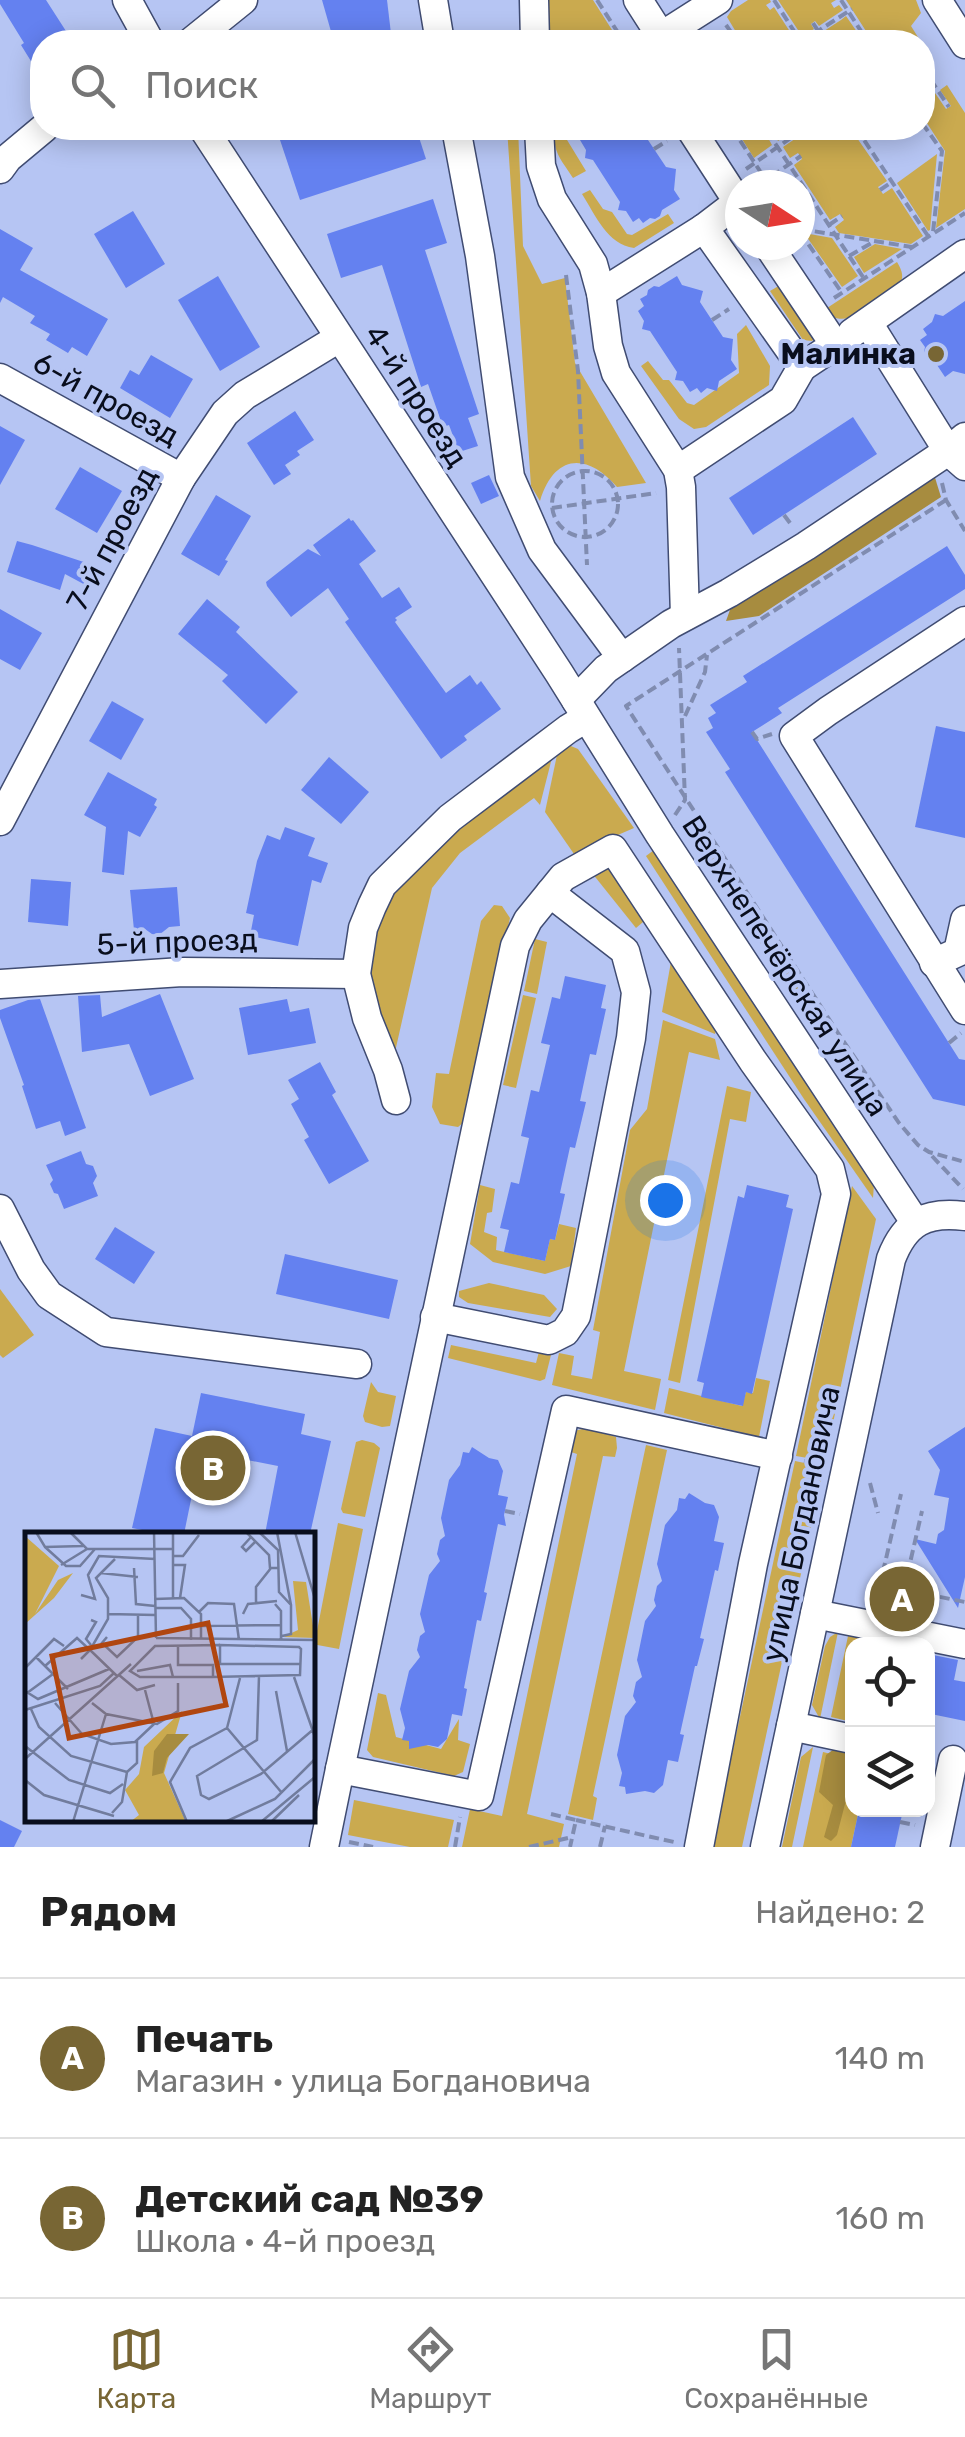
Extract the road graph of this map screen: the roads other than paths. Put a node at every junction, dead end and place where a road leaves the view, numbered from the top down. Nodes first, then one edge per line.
1 (128, 0) edge
2 (243, 0) edge
3 (433, 0) edge
4 (534, 0) edge
5 (638, 0) edge
6 (937, 0) edge
7 (721, 9) edge
8 (144, 30) edge
9 (206, 30) edge
10 (438, 30) edge
11 (535, 30) edge
12 (652, 30) edge
13 (677, 30) edge
14 (965, 44) edge
15 (30, 140) edge
16 (211, 140) edge
17 (458, 140) edge
18 (539, 140) edge
19 (699, 140) edge
20 (0, 169) edge
21 (725, 173) edge
22 (725, 209) edge
23 (704, 228) junction
24 (965, 254) edge
25 (778, 260) edge
26 (601, 293) junction
27 (868, 323) junction
28 (339, 338) junction
29 (835, 345) junction
30 (802, 367) junction
31 (0, 378) edge
32 (953, 453) edge
33 (678, 470) junction
34 (181, 478) junction
35 (678, 620) junction
36 (965, 621) edge
37 (622, 658) junction
38 (581, 709) junction
39 (0, 821) edge
40 (660, 835) junction
41 (613, 849) junction
42 (550, 893) junction
43 (965, 920) edge
44 (952, 956) edge
45 (356, 974) junction
46 (0, 984) edge
47 (965, 1010) edge
48 (396, 1100) dead end
49 (0, 1209) edge
50 (965, 1216) edge
51 (915, 1222) junction
52 (435, 1317) junction
53 (357, 1364) dead end
54 (778, 1456) junction
55 (815, 1614) junction
56 (965, 1644) edge
57 (791, 1726) junction
58 (845, 1738) edge
59 (949, 1759) edge
60 (340, 1769) junction
61 (687, 1845) edge
62 (324, 1847) edge
63 (765, 1847) edge
64 (935, 1847) edge

1 - 8 street
2 - 9 street
3 - 10 street
4 - 11 street
5 - 12 street
6 - 14 street
7 - 13 street
15 - 20 street
16 - 28 street, 4-й проезд
17 - 37 street
18 - 26 street
19 - 21 street
22 - 23 street
23 - 26 street
23 - 30 street
24 - 27 street
25 - 29 street
26 - 33 street
27 - 29 street
27 - 32 street
28 - 34 street, 7-й проезд
28 - 38 street, 4-й проезд
29 - 30 street
30 - 33 street
31 - 34 street, 6-й проезд
32 - 35 street
33 - 35 street
34 - 39 street, 7-й проезд
35 - 37 street
36 - 44 street
37 - 38 street
38 - 40 street, Верхнепечёрская улица
38 - 45 street
40 - 41 street
40 - 51 street, Верхнепечёрская улица
41 - 42 street
41 - 54 street
42 - 52 street
42 - 52 street
43 - 44 street
44 - 47 street
45 - 46 street, 5-й проезд
45 - 48 street
49 - 53 street
50 - 51 street
51 - 55 street, улица Богдановича
52 - 60 street
54 - 60 street
54 - 61 street
55 - 56 street
55 - 57 street, улица Богдановича
57 - 58 street
57 - 63 street, улица Богдановича
59 - 64 street
60 - 62 street

